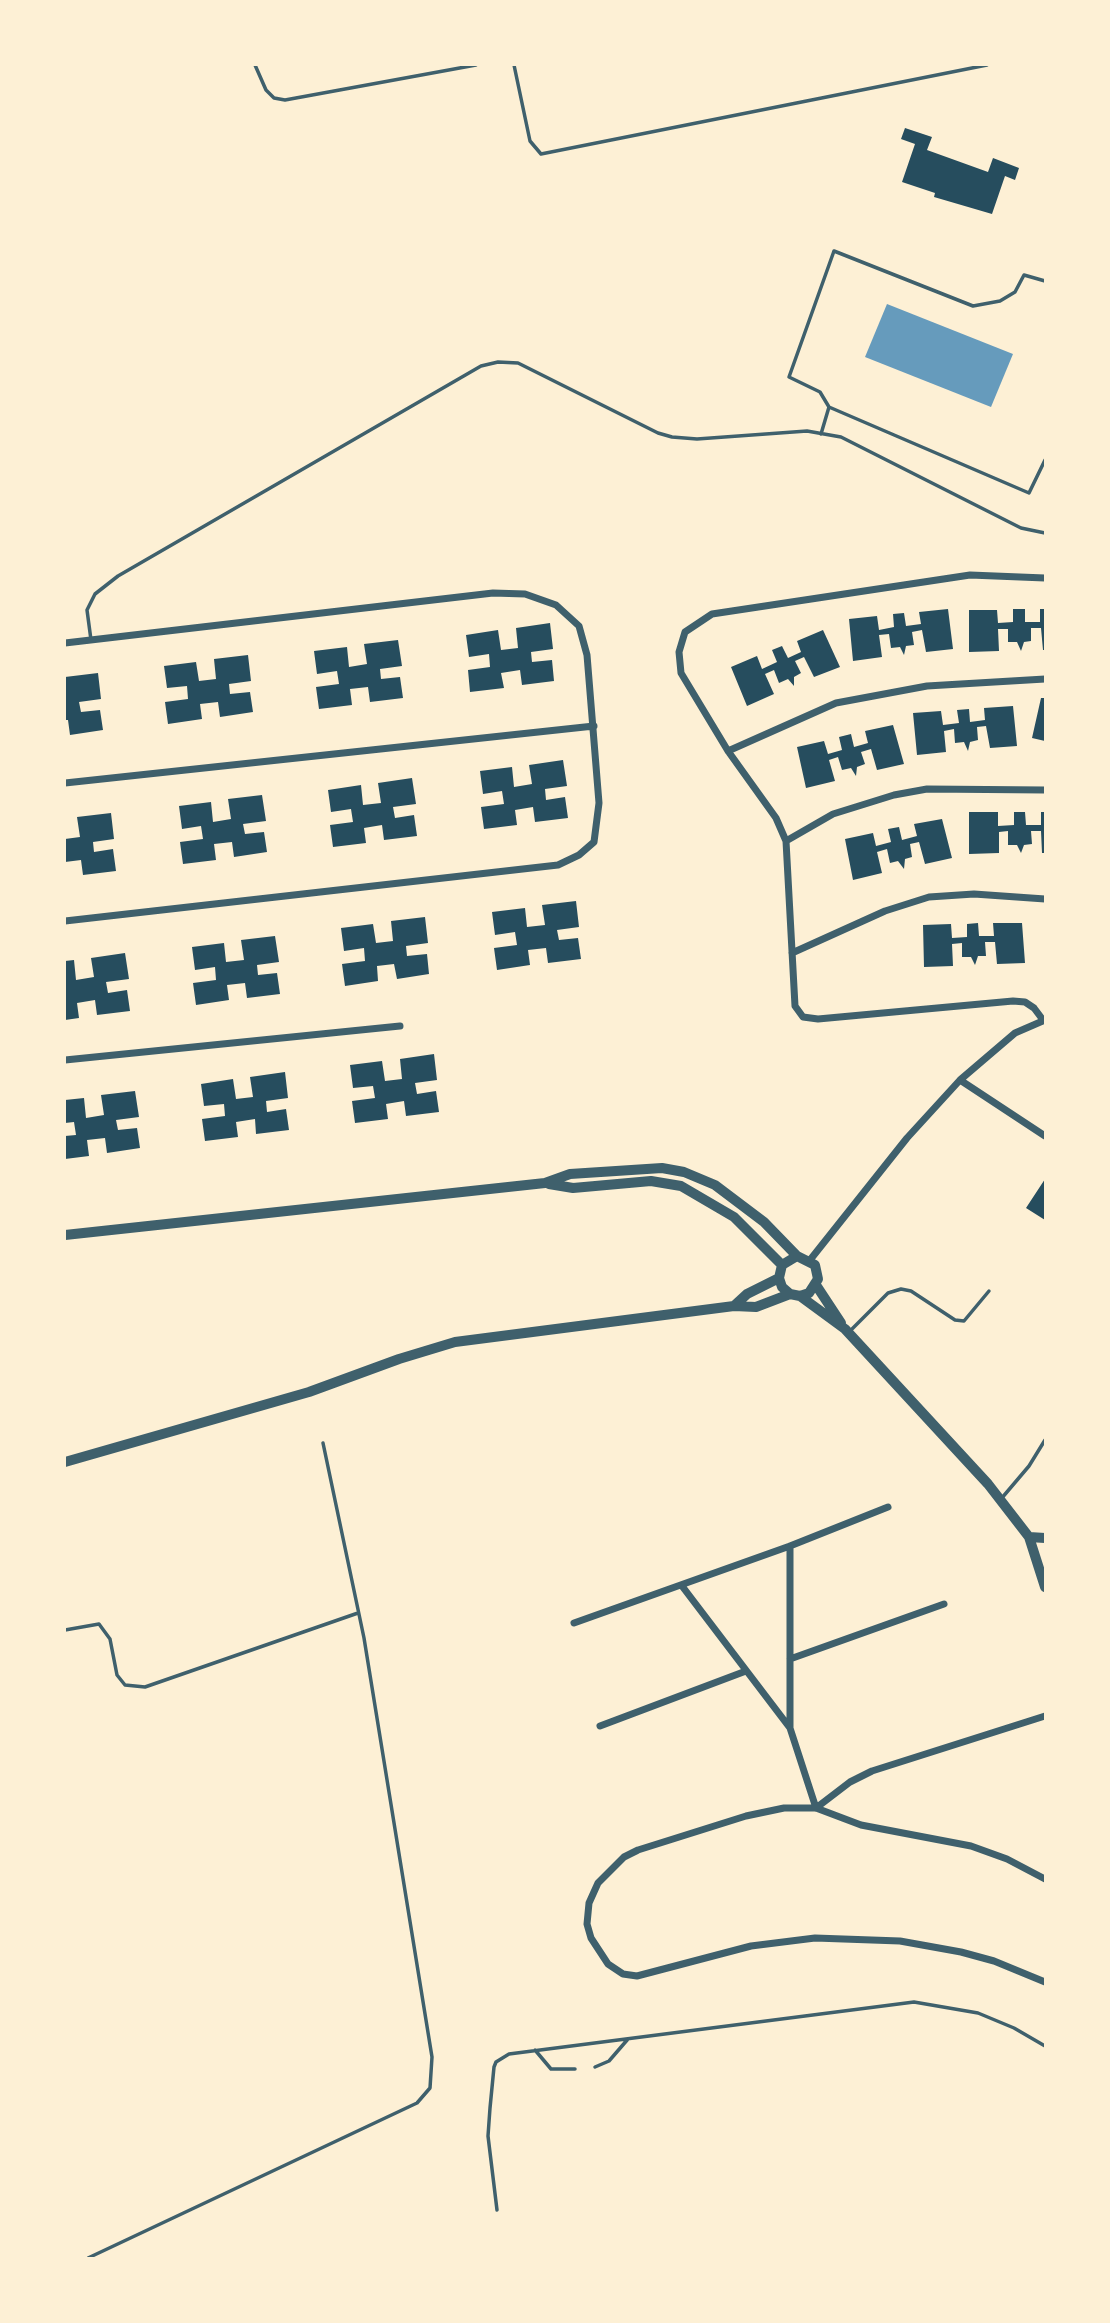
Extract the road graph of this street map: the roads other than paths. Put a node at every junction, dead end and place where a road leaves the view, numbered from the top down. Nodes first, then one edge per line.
1 (255, 65) edge
2 (476, 65) edge
3 (514, 65) edge
4 (987, 65) edge
5 (1045, 281) edge
6 (829, 407) junction
7 (821, 434) junction
8 (1045, 460) edge
9 (1045, 533) edge
10 (1045, 578) edge
11 (91, 640) junction
12 (65, 643) edge
13 (1045, 679) edge
14 (594, 726) junction
15 (728, 751) junction
16 (65, 783) edge
17 (1045, 790) edge
18 (786, 841) junction
19 (1045, 899) edge
20 (65, 921) edge
21 (792, 953) junction
22 (1044, 1020) edge
23 (400, 1026) dead end
24 (65, 1060) edge
25 (960, 1080) junction
26 (1045, 1136) edge
27 (545, 1183) junction
28 (65, 1235) edge
29 (797, 1256) junction
30 (810, 1260) junction
31 (782, 1265) junction
32 (779, 1278) junction
33 (816, 1285) junction
34 (989, 1291) dead end
35 (795, 1295) junction
36 (734, 1306) junction
37 (847, 1331) junction
38 (1045, 1440) edge
39 (323, 1443) dead end
40 (65, 1462) edge
41 (1001, 1499) junction
42 (888, 1507) dead end
43 (1029, 1537) junction
44 (1045, 1538) edge
45 (790, 1546) junction
46 (682, 1586) junction
47 (1045, 1587) edge
48 (944, 1604) dead end
49 (358, 1613) junction
50 (574, 1623) dead end
51 (65, 1630) edge
52 (790, 1659) junction
53 (746, 1671) junction
54 (1045, 1716) edge
55 (600, 1726) dead end
56 (790, 1728) junction
57 (816, 1808) junction
58 (1045, 1880) edge
59 (1045, 1982) edge
60 (629, 2037) junction
61 (1045, 2046) edge
62 (535, 2050) junction
63 (595, 2067) dead end
64 (575, 2069) dead end
65 (497, 2210) dead end
66 (89, 2258) edge

1 - 2 lane
3 - 4 lane
5 - 6 lane
6 - 7 lane
6 - 8 lane
7 - 9 lane
7 - 11 lane
10 - 15 street
11 - 12 street
11 - 14 street
13 - 15 street
14 - 16 street
14 - 20 street
15 - 18 street
17 - 18 street
18 - 21 street
19 - 21 street
21 - 22 street
22 - 25 street
23 - 24 street
25 - 26 street
25 - 30 street
27 - 28 street
27 - 29 street
27 - 31 street
29 - 30 street
29 - 31 street
30 - 33 street
31 - 32 street
32 - 35 street
32 - 36 street
33 - 35 street
33 - 37 street
34 - 37 lane
35 - 36 street
35 - 37 street
36 - 40 street
37 - 41 street
38 - 41 lane
39 - 49 lane
41 - 43 street
42 - 45 street
43 - 44 street
43 - 47 street
45 - 46 street
45 - 52 street
46 - 50 street
46 - 53 street
48 - 52 street
49 - 51 lane
49 - 66 lane
52 - 56 street
53 - 55 street
53 - 56 street
54 - 57 street
56 - 57 street
57 - 58 street
57 - 59 street
60 - 61 lane
60 - 62 lane
60 - 63 lane
62 - 64 lane
62 - 65 lane

